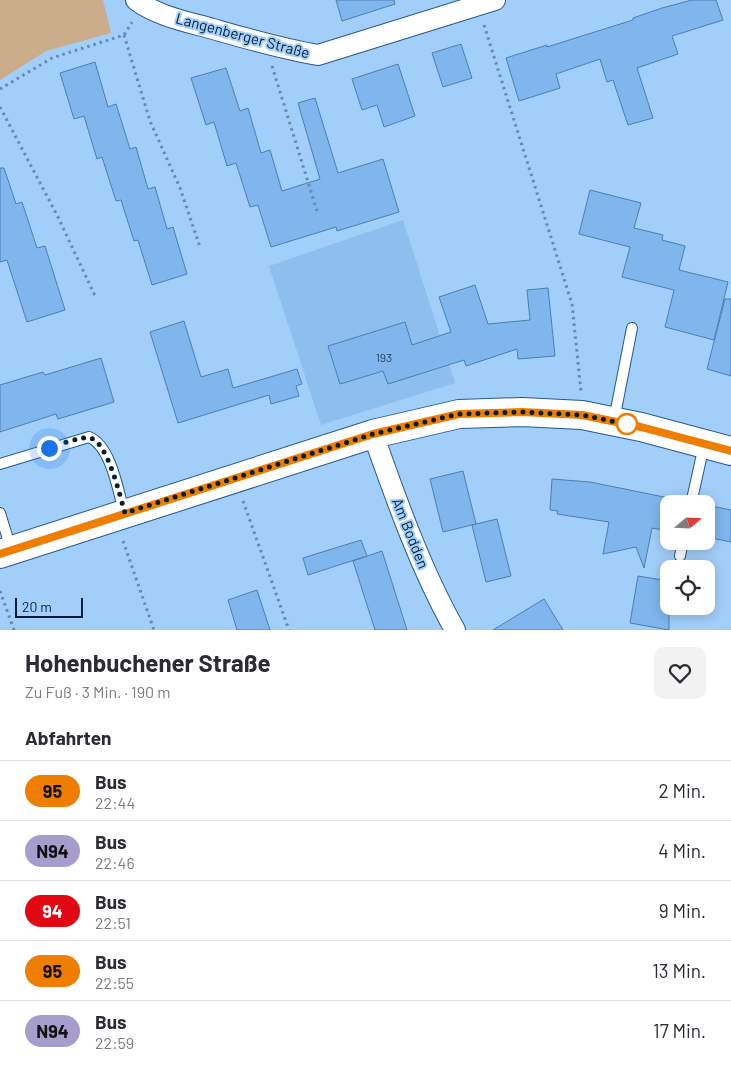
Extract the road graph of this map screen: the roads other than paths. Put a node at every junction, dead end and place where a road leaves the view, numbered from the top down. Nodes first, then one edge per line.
1 (139, 2) edge
2 (486, 3) edge
3 (632, 328) dead end
4 (613, 421) junction
5 (373, 434) junction
6 (705, 444) junction
7 (731, 451) edge
8 (0, 464) edge
9 (693, 495) edge
10 (0, 513) edge
11 (120, 515) junction
12 (681, 550) edge
13 (6, 552) edge
14 (680, 556) dead end
15 (454, 630) edge

1 - 2 street, Langenberger Straße
3 - 4 lane
4 - 5 main road
4 - 6 main road
5 - 11 main road
5 - 15 street, Am Bodden
6 - 7 main road
6 - 9 lane
8 - 11 lane
10 - 13 lane
11 - 13 main road
12 - 14 lane

